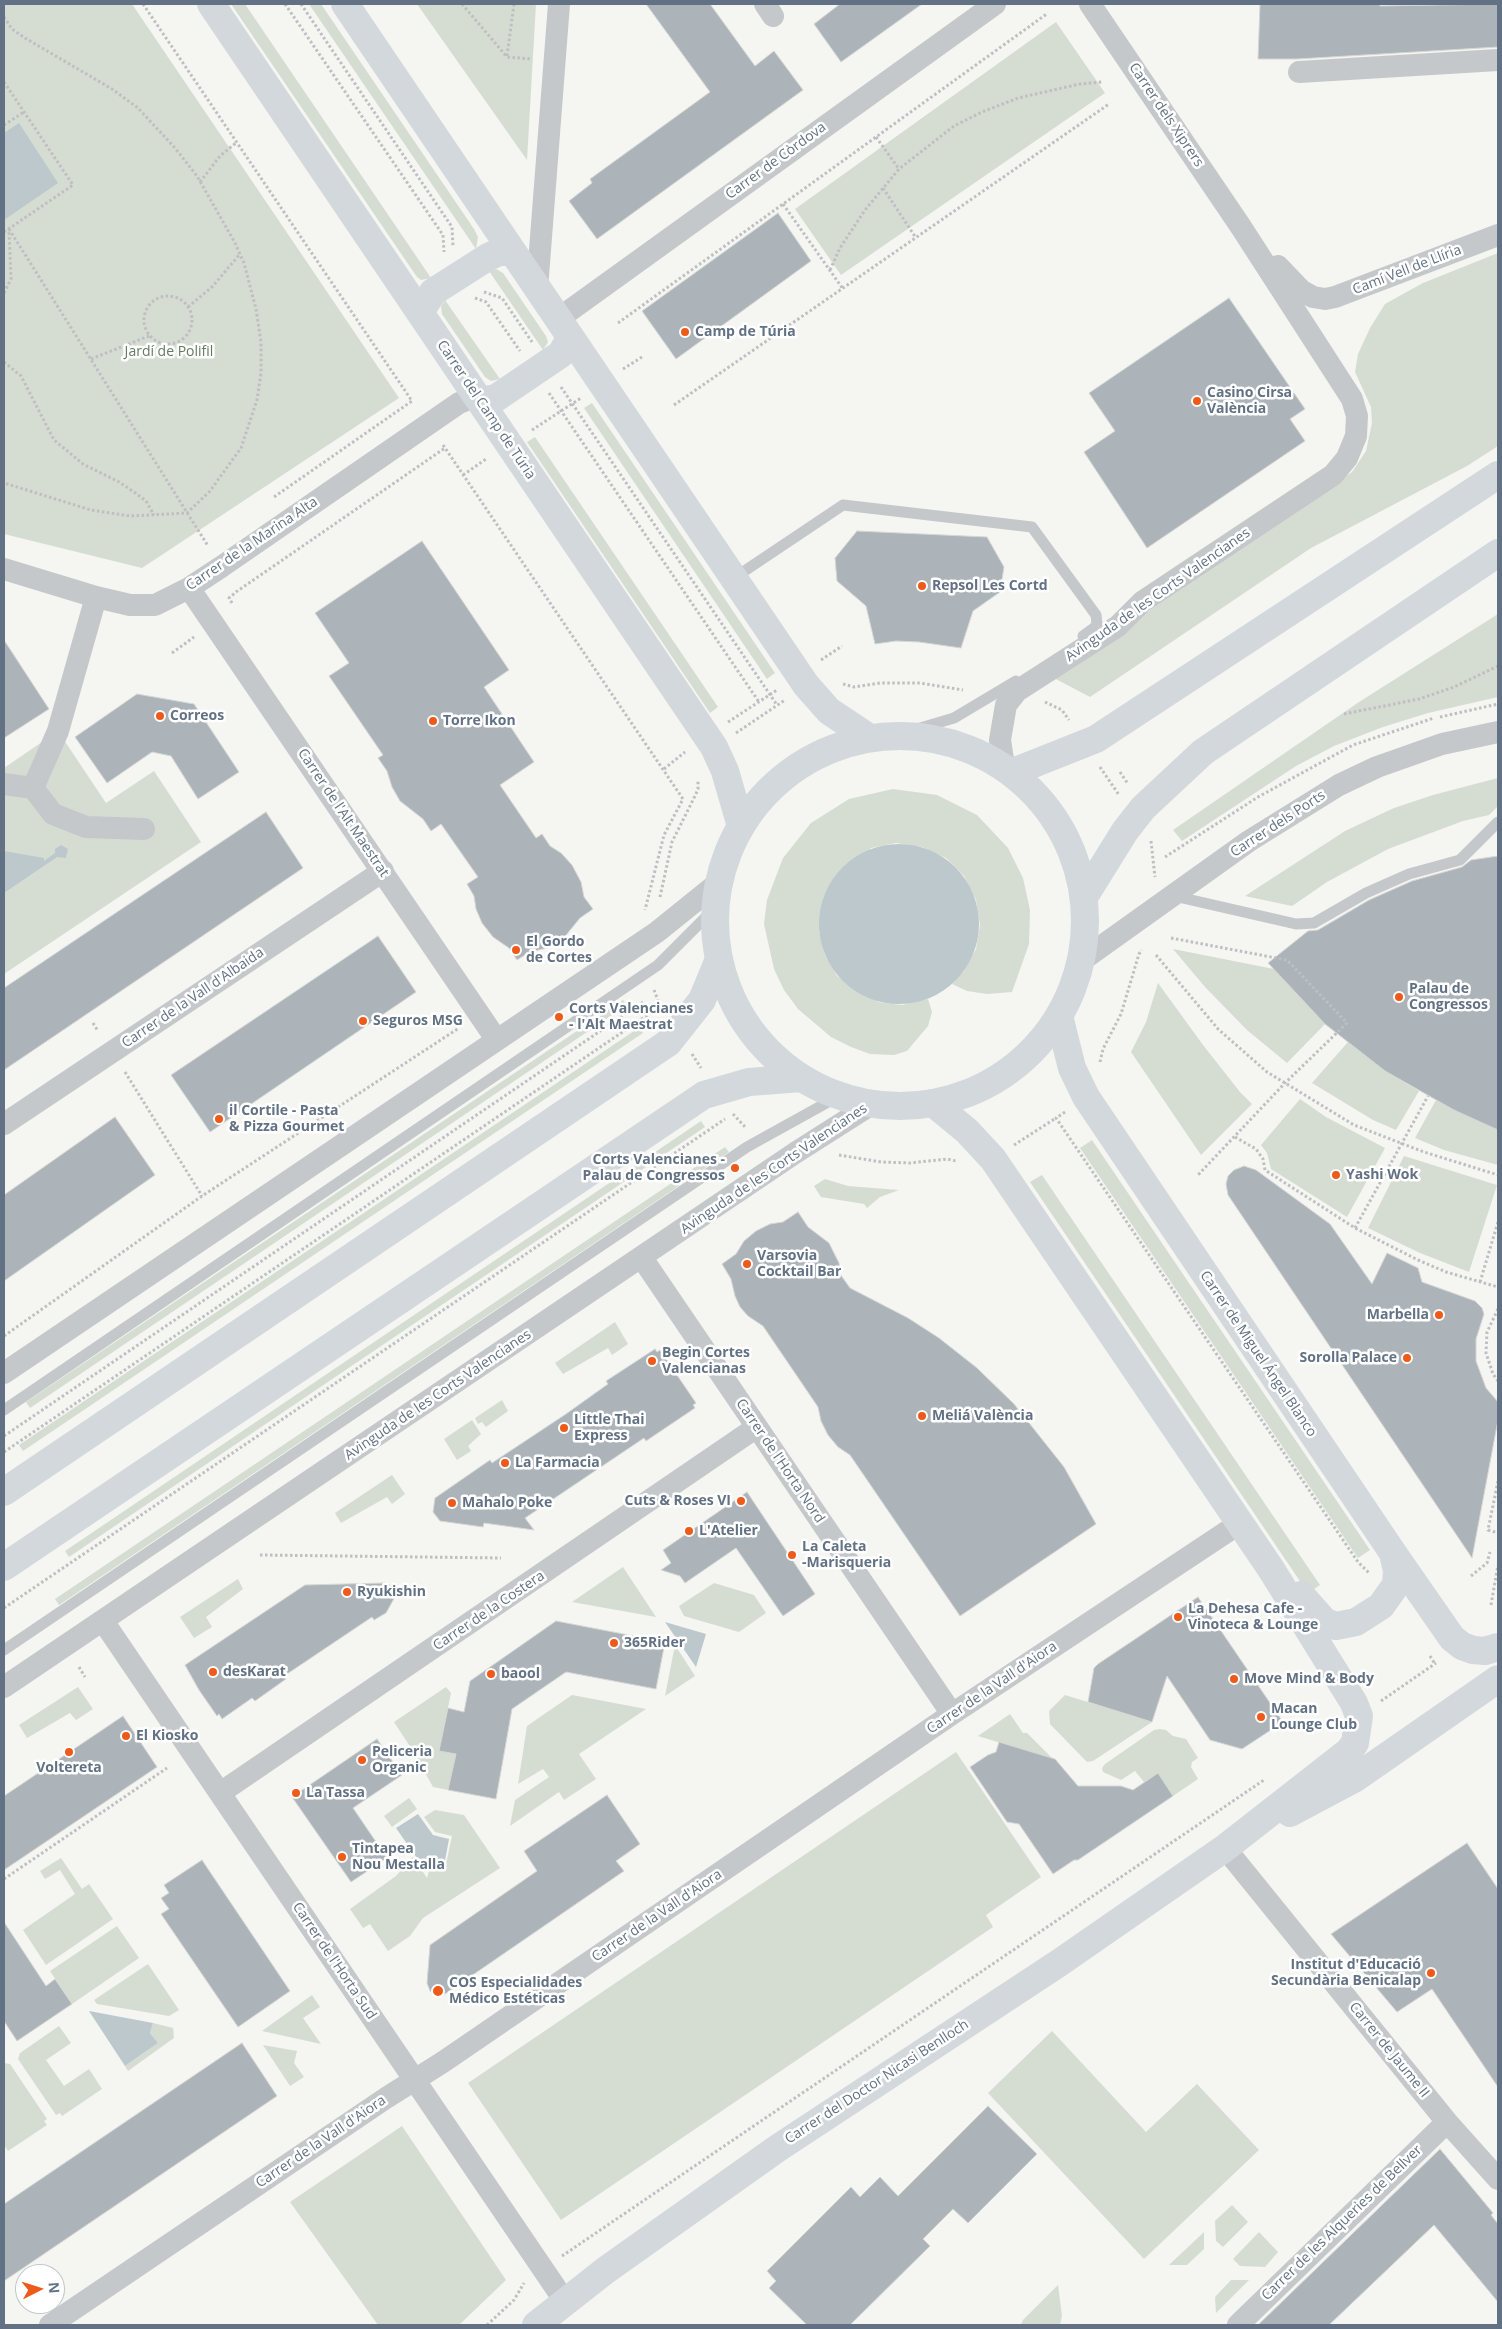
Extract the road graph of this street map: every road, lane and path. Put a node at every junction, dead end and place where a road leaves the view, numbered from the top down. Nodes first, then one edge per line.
1 (143, 4) edge
2 (211, 4) edge
3 (344, 4) edge
4 (462, 4) edge
5 (514, 4) edge
6 (559, 4) edge
7 (996, 4) edge
8 (1090, 4) edge
9 (1048, 14) dead end
10 (4, 17) edge
11 (507, 57) junction
12 (1498, 60) edge
13 (554, 61) junction
14 (1299, 72) dead end
15 (4, 82) edge
16 (1102, 82) dead end
17 (1109, 104) dead end
18 (24, 112) junction
19 (4, 125) edge
20 (876, 137) junction
21 (236, 142) junction
22 (900, 169) junction
23 (200, 182) junction
24 (883, 188) junction
25 (783, 204) junction
26 (1241, 227) junction
27 (9, 228) junction
28 (4, 232) edge
29 (1498, 235) edge
30 (916, 238) junction
31 (511, 252) junction
32 (240, 254) junction
33 (830, 270) junction
34 (537, 289) junction
35 (843, 289) junction
36 (4, 293) edge
37 (1316, 297) joint
38 (188, 307) junction
39 (420, 312) junction
40 (618, 322) dead end
41 (564, 329) junction
42 (149, 336) junction
43 (642, 357) dead end
44 (91, 359) junction
45 (4, 362) edge
46 (602, 383) junction
47 (479, 398) junction
48 (674, 405) dead end
49 (1356, 436) joint
50 (508, 444) junction
51 (463, 475) junction
52 (1498, 475) edge
53 (4, 483) edge
54 (270, 500) dead end
55 (187, 513) junction
56 (154, 515) junction
57 (215, 539) dead end
58 (207, 544) junction
59 (199, 550) dead end
60 (1498, 553) edge
61 (4, 569) edge
62 (734, 578) junction
63 (189, 588) junction
64 (96, 597) junction
65 (235, 608) dead end
66 (842, 646) dead end
67 (814, 664) dead end
68 (1498, 666) edge
69 (837, 679) dead end
70 (784, 685) dead end
71 (967, 690) dead end
72 (791, 695) dead end
73 (1344, 714) dead end
74 (723, 725) dead end
75 (1498, 732) edge
76 (900, 734) junction
77 (730, 737) dead end
78 (868, 737) junction
79 (691, 748) dead end
80 (664, 769) junction
81 (1011, 772) junction
82 (1120, 772) dead end
83 (697, 774) dead end
84 (1109, 780) dead end
85 (4, 784) edge
86 (33, 788) junction
87 (1131, 789) dead end
88 (1120, 796) dead end
89 (1498, 822) edge
90 (741, 826) junction
91 (144, 829) dead end
92 (1152, 843) dead end
93 (383, 871) junction
94 (1155, 882) dead end
95 (717, 895) junction
96 (1174, 896) junction
97 (1084, 897) junction
98 (658, 906) dead end
99 (644, 911) dead end
100 (1171, 938) dead end
101 (1145, 946) dead end
102 (1156, 955) dead end
103 (719, 959) junction
104 (1081, 961) junction
105 (643, 1002) dead end
106 (1059, 1016) junction
107 (93, 1024) dead end
108 (460, 1026) dead end
109 (677, 1032) junction
110 (496, 1039) junction
111 (112, 1052) junction
112 (1101, 1067) dead end
113 (802, 1078) junction
114 (1285, 1082) junction
115 (717, 1091) junction
116 (839, 1096) junction
117 (1428, 1096) dead end
118 (933, 1103) junction
119 (872, 1104) junction
120 (1069, 1109) dead end
121 (732, 1114) dead end
122 (1056, 1118) junction
123 (721, 1121) dead end
124 (4, 1124) edge
125 (1235, 1137) junction
126 (1402, 1143) junction
127 (1009, 1149) dead end
128 (834, 1154) dead end
129 (960, 1164) dead end
130 (1198, 1175) dead end
131 (1498, 1175) edge
132 (202, 1196) junction
133 (1498, 1222) edge
134 (1355, 1228) junction
135 (642, 1258) junction
136 (1480, 1282) junction
137 (1498, 1287) edge
138 (1498, 1309) edge
139 (4, 1336) edge
140 (4, 1373) edge
141 (1498, 1381) edge
142 (4, 1410) edge
143 (757, 1427) junction
144 (4, 1436) edge
145 (4, 1452) edge
146 (1498, 1481) edge
147 (4, 1492) edge
148 (1240, 1524) junction
149 (1498, 1533) edge
150 (1490, 1552) dead end
151 (1393, 1553) junction
152 (260, 1555) dead end
153 (501, 1558) dead end
154 (1498, 1565) edge
155 (4, 1567) edge
156 (1271, 1569) junction
157 (1372, 1576) dead end
158 (1471, 1576) dead end
159 (1491, 1605) dead end
160 (4, 1608) edge
161 (103, 1621) junction
162 (1498, 1647) edge
163 (4, 1650) edge
164 (1435, 1664) dead end
165 (1498, 1679) edge
166 (4, 1686) edge
167 (1381, 1701) dead end
168 (952, 1714) junction
169 (167, 1768) dead end
170 (1269, 1777) dead end
171 (220, 1793) junction
172 (1225, 1848) junction
173 (4, 1879) edge
174 (416, 2081) junction
175 (1447, 2122) junction
176 (1498, 2179) edge
177 (564, 2254) dead end
178 (528, 2279) dead end
179 (564, 2300) junction
180 (50, 2325) edge
181 (487, 2325) edge
182 (536, 2325) edge
183 (1238, 2325) edge

1 - 21 path
2 - 39 main road, Carrer del Camp de Túria
3 - 31 main road
4 - 11 path
5 - 11 path
6 - 13 street
7 - 41 street, Carrer de Còrdova
8 - 26 street, Carrer dels Xiprers
9 - 20 path
10 - 23 path
11 - 13 path
12 - 14 street
13 - 34 street
15 - 18 path
16 - 22 path
17 - 30 path
18 - 19 path
18 - 27 path
20 - 22 path
20 - 25 path
21 - 23 path
21 - 54 path
22 - 24 path
23 - 32 path
24 - 30 path
24 - 33 path
25 - 33 path
25 - 40 path
26 - 37 street, Carrer dels Xiprers
26 - 49 street, Carrer dels Xiprers
27 - 28 path
27 - 36 path
27 - 44 path
29 - 37 street, Camí Vell de Llíria
30 - 35 path
31 - 34 main road
31 - 39 main road
32 - 38 path
32 - 55 path
33 - 35 path
34 - 41 main road
35 - 48 path
38 - 42 path
38 - 42 path
39 - 47 main road, Carrer del Camp de Túria
41 - 46 main road
41 - 47 main road
42 - 44 path
43 - 46 path
44 - 55 path
45 - 56 path
46 - 50 path
46 - 62 main road
47 - 50 main road, Carrer del Camp de Túria
47 - 63 street, Carrer de la Marina Alta
49 - 81 street, Avinguda de les Corts Valencianes
50 - 51 path
50 - 90 main road, Carrer del Camp de Túria
51 - 65 path
51 - 80 path
52 - 81 main road
53 - 56 path
55 - 56 path
55 - 58 path
57 - 58 path
58 - 59 path
60 - 97 main road
61 - 64 street, Carrer de la Marina Alta
62 - 76 lane
62 - 78 main road
63 - 64 street, Carrer de la Marina Alta
63 - 93 street, Carrer de l'Alt Maestrat
64 - 86 street
66 - 67 path
68 - 73 path
69 - 71 path
70 - 74 path
72 - 77 path
75 - 96 street, Carrer dels Ports
76 - 78 main road
76 - 81 main road
78 - 90 main road
79 - 80 path
80 - 99 path
81 - 97 main road
82 - 87 path
83 - 98 path
84 - 88 path
85 - 86 street
86 - 91 street
89 - 96 lane
90 - 95 main road
92 - 94 path
93 - 110 street, Carrer de l'Alt Maestrat
93 - 111 street, Carrer de la Vall d'Albaida
95 - 103 main road
95 - 110 street
95 - 142 lane
96 - 104 street, Carrer dels Ports
97 - 104 main road
100 - 114 path
101 - 112 path
102 - 114 path
103 - 109 main road
103 - 113 main road
104 - 106 main road
105 - 144 path
106 - 118 main road
106 - 151 main road, Carrer de Miguel Ángel Blanco
107 - 111 path
108 - 132 path
109 - 115 path
109 - 145 path
109 - 147 main road
110 - 140 street
111 - 124 street, Carrer de la Vall d'Albaida
111 - 132 path
113 - 115 main road
113 - 116 main road
114 - 125 path
114 - 126 path
115 - 121 path
115 - 155 main road
116 - 119 main road
116 - 163 lane
117 - 126 path
118 - 119 main road
118 - 148 main road
119 - 135 street, Avinguda de les Corts Valencianes
120 - 122 path
122 - 127 path
122 - 157 path
123 - 160 path
125 - 130 path
125 - 134 path
126 - 131 path
126 - 134 path
128 - 129 path
132 - 139 path
133 - 136 path
134 - 136 path
135 - 143 street, Carrer de l'Horta Nord
135 - 161 street, Avinguda de les Corts Valencianes
136 - 137 path
138 - 141 path
143 - 168 street, Carrer de l'Horta Nord
143 - 171 street, Carrer de la Costera
146 - 149 path
148 - 156 main road
148 - 168 street, Carrer de la Vall d'Aiora
150 - 158 path
151 - 156 main road
151 - 162 main road, Carrer de Miguel Ángel Blanco
152 - 153 path
154 - 159 path
156 - 172 main road, Carrer del Doctor Nicasi Benlloch
161 - 166 street, Avinguda de les Corts Valencianes
161 - 171 street, Carrer de l'Horta Sud
164 - 167 path
165 - 172 main road, Carrer del Doctor Nicasi Benlloch
168 - 174 street, Carrer de la Vall d'Aiora
169 - 173 path
170 - 177 path
171 - 174 street, Carrer de l'Horta Sud
172 - 175 street, Carrer de Jaume II
172 - 179 main road, Carrer del Doctor Nicasi Benlloch
174 - 179 street, Carrer de l'Horta Sud
174 - 180 street, Carrer de la Vall d'Aiora
175 - 176 street, Carrer de Jaume II
175 - 183 street, Carrer de les Alqueries de Bellver
178 - 181 path
179 - 182 main road, Carrer del Doctor Nicasi Benlloch

